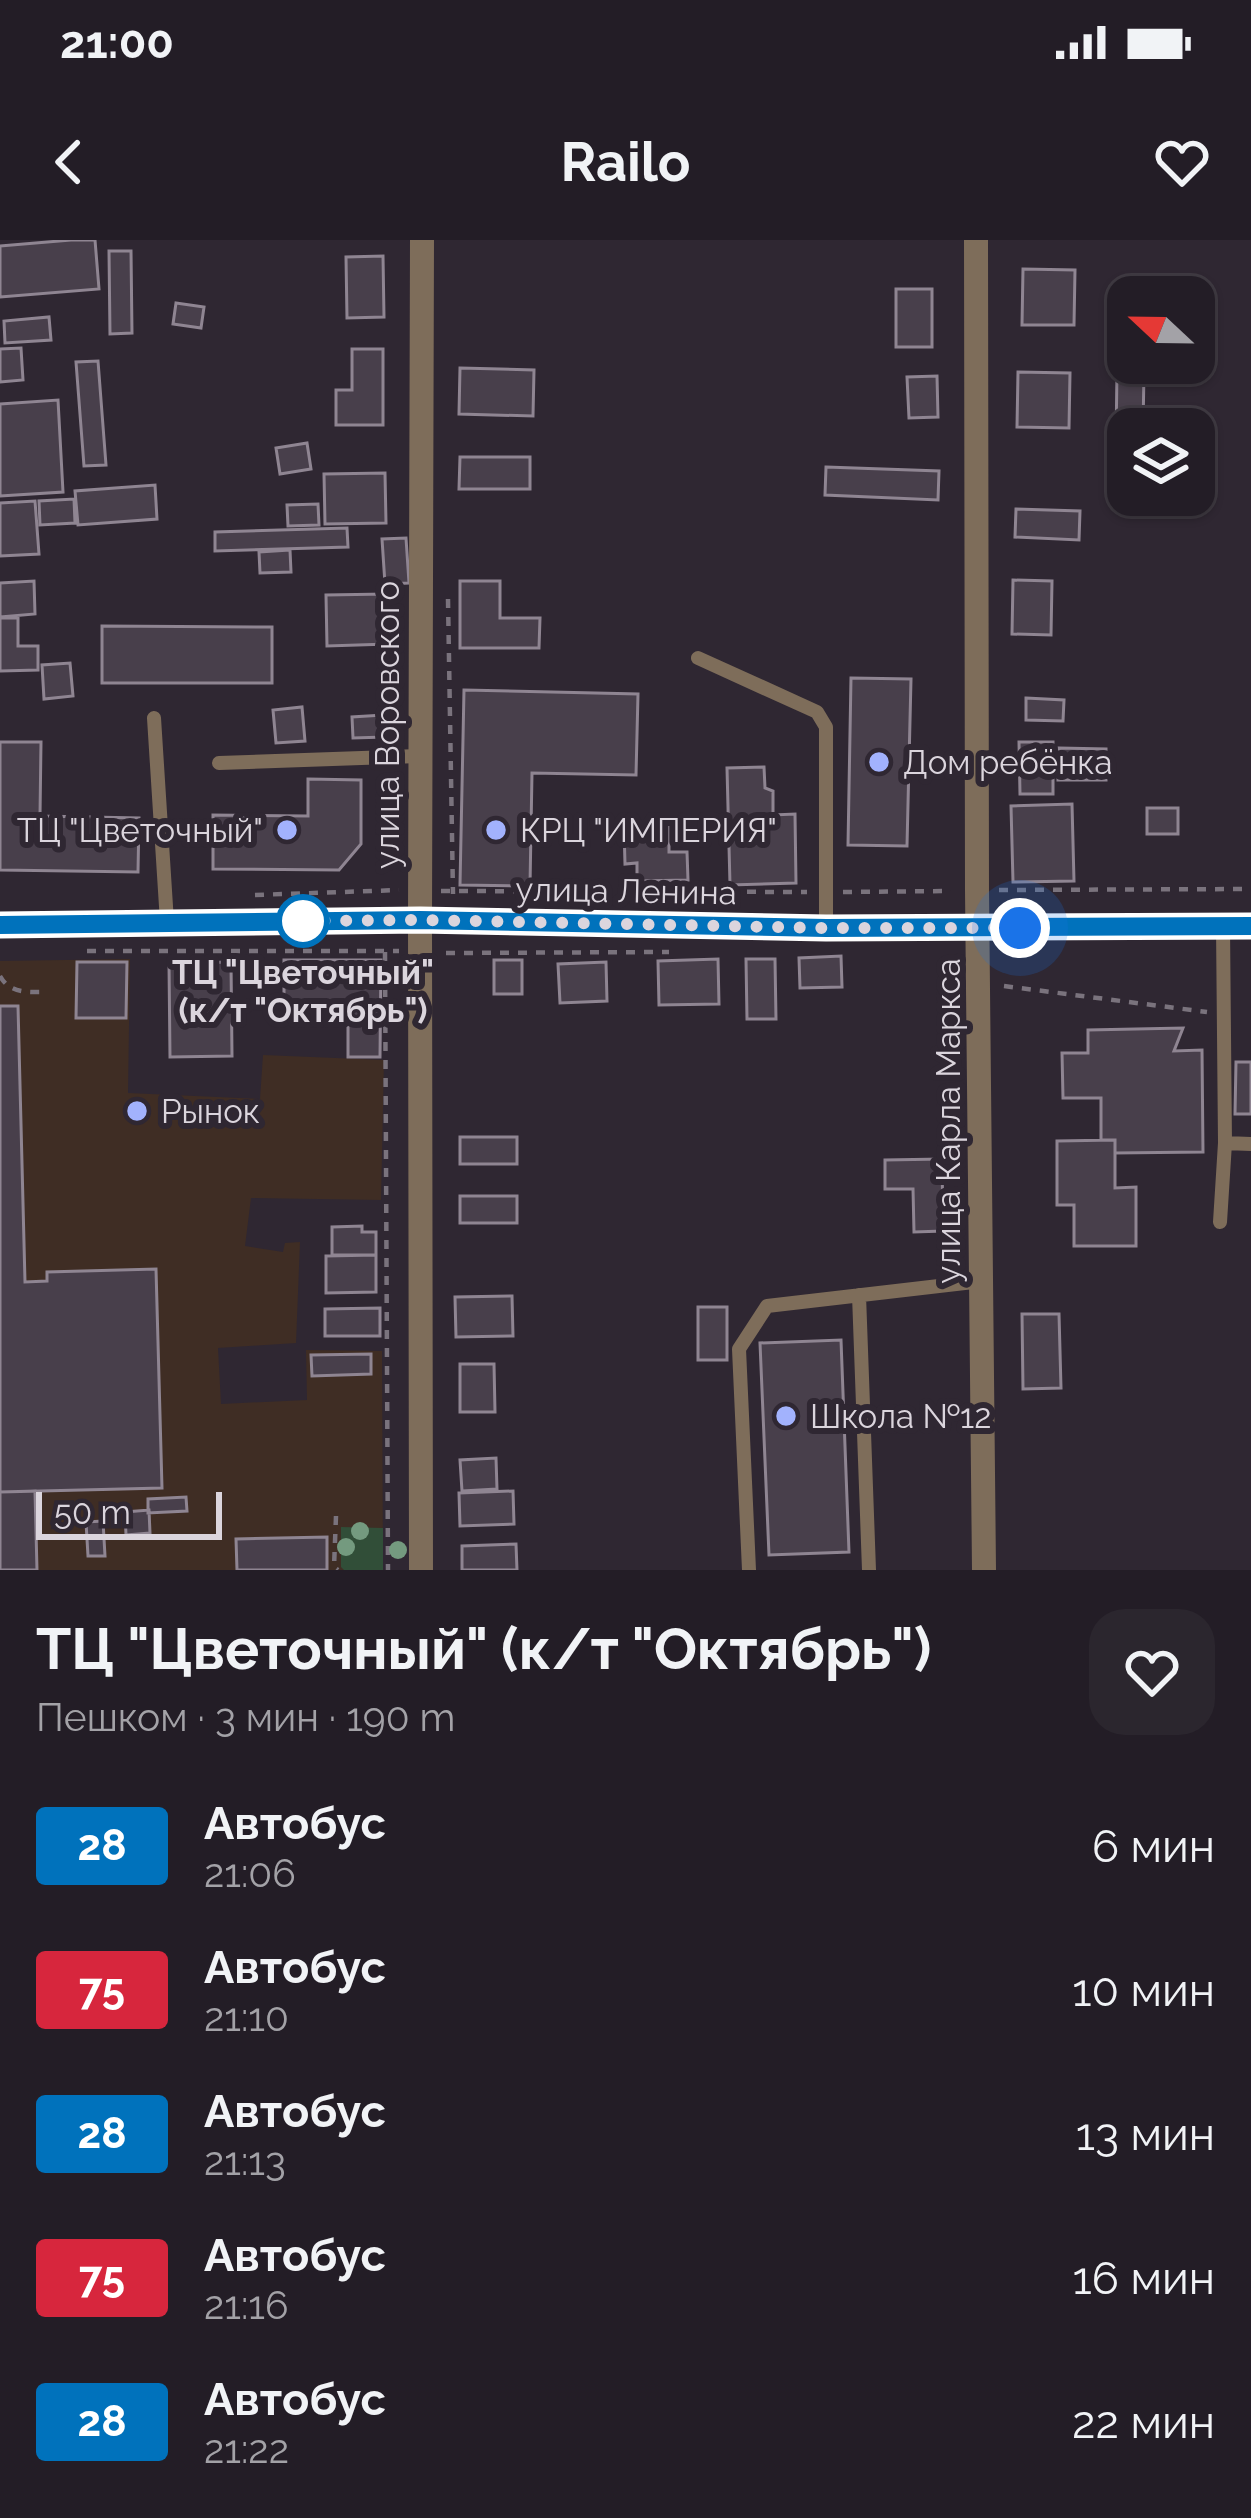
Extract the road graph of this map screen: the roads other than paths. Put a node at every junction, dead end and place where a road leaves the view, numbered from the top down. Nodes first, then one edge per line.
1 (422, 240) edge
2 (976, 240) edge
3 (698, 658) dead end
4 (154, 718) dead end
5 (419, 756) junction
6 (219, 763) dead end
7 (420, 920) junction
8 (167, 922) junction
9 (0, 925) edge
10 (1223, 926) junction
11 (1251, 926) edge
12 (826, 928) junction
13 (980, 928) junction
14 (1225, 1143) junction
15 (1251, 1144) edge
16 (1220, 1222) dead end
17 (982, 1281) junction
18 (859, 1295) junction
19 (421, 1570) edge
20 (749, 1570) edge
21 (869, 1570) edge
22 (984, 1570) edge

1 - 5 street, улица Воровского
2 - 13 street, улица Карла Маркса
3 - 12 lane
4 - 8 lane
5 - 6 lane
5 - 7 street, улица Воровского
7 - 8 street, улица Ленина
7 - 12 street, улица Ленина
7 - 19 street, улица Воровского
8 - 9 street, улица Ленина
10 - 11 street, улица Ленина
10 - 13 street, улица Ленина
10 - 14 lane
12 - 13 street, улица Ленина
13 - 17 street, улица Карла Маркса
14 - 15 lane
14 - 16 lane
17 - 18 lane
17 - 22 street, улица Карла Маркса
18 - 20 lane
18 - 21 lane

